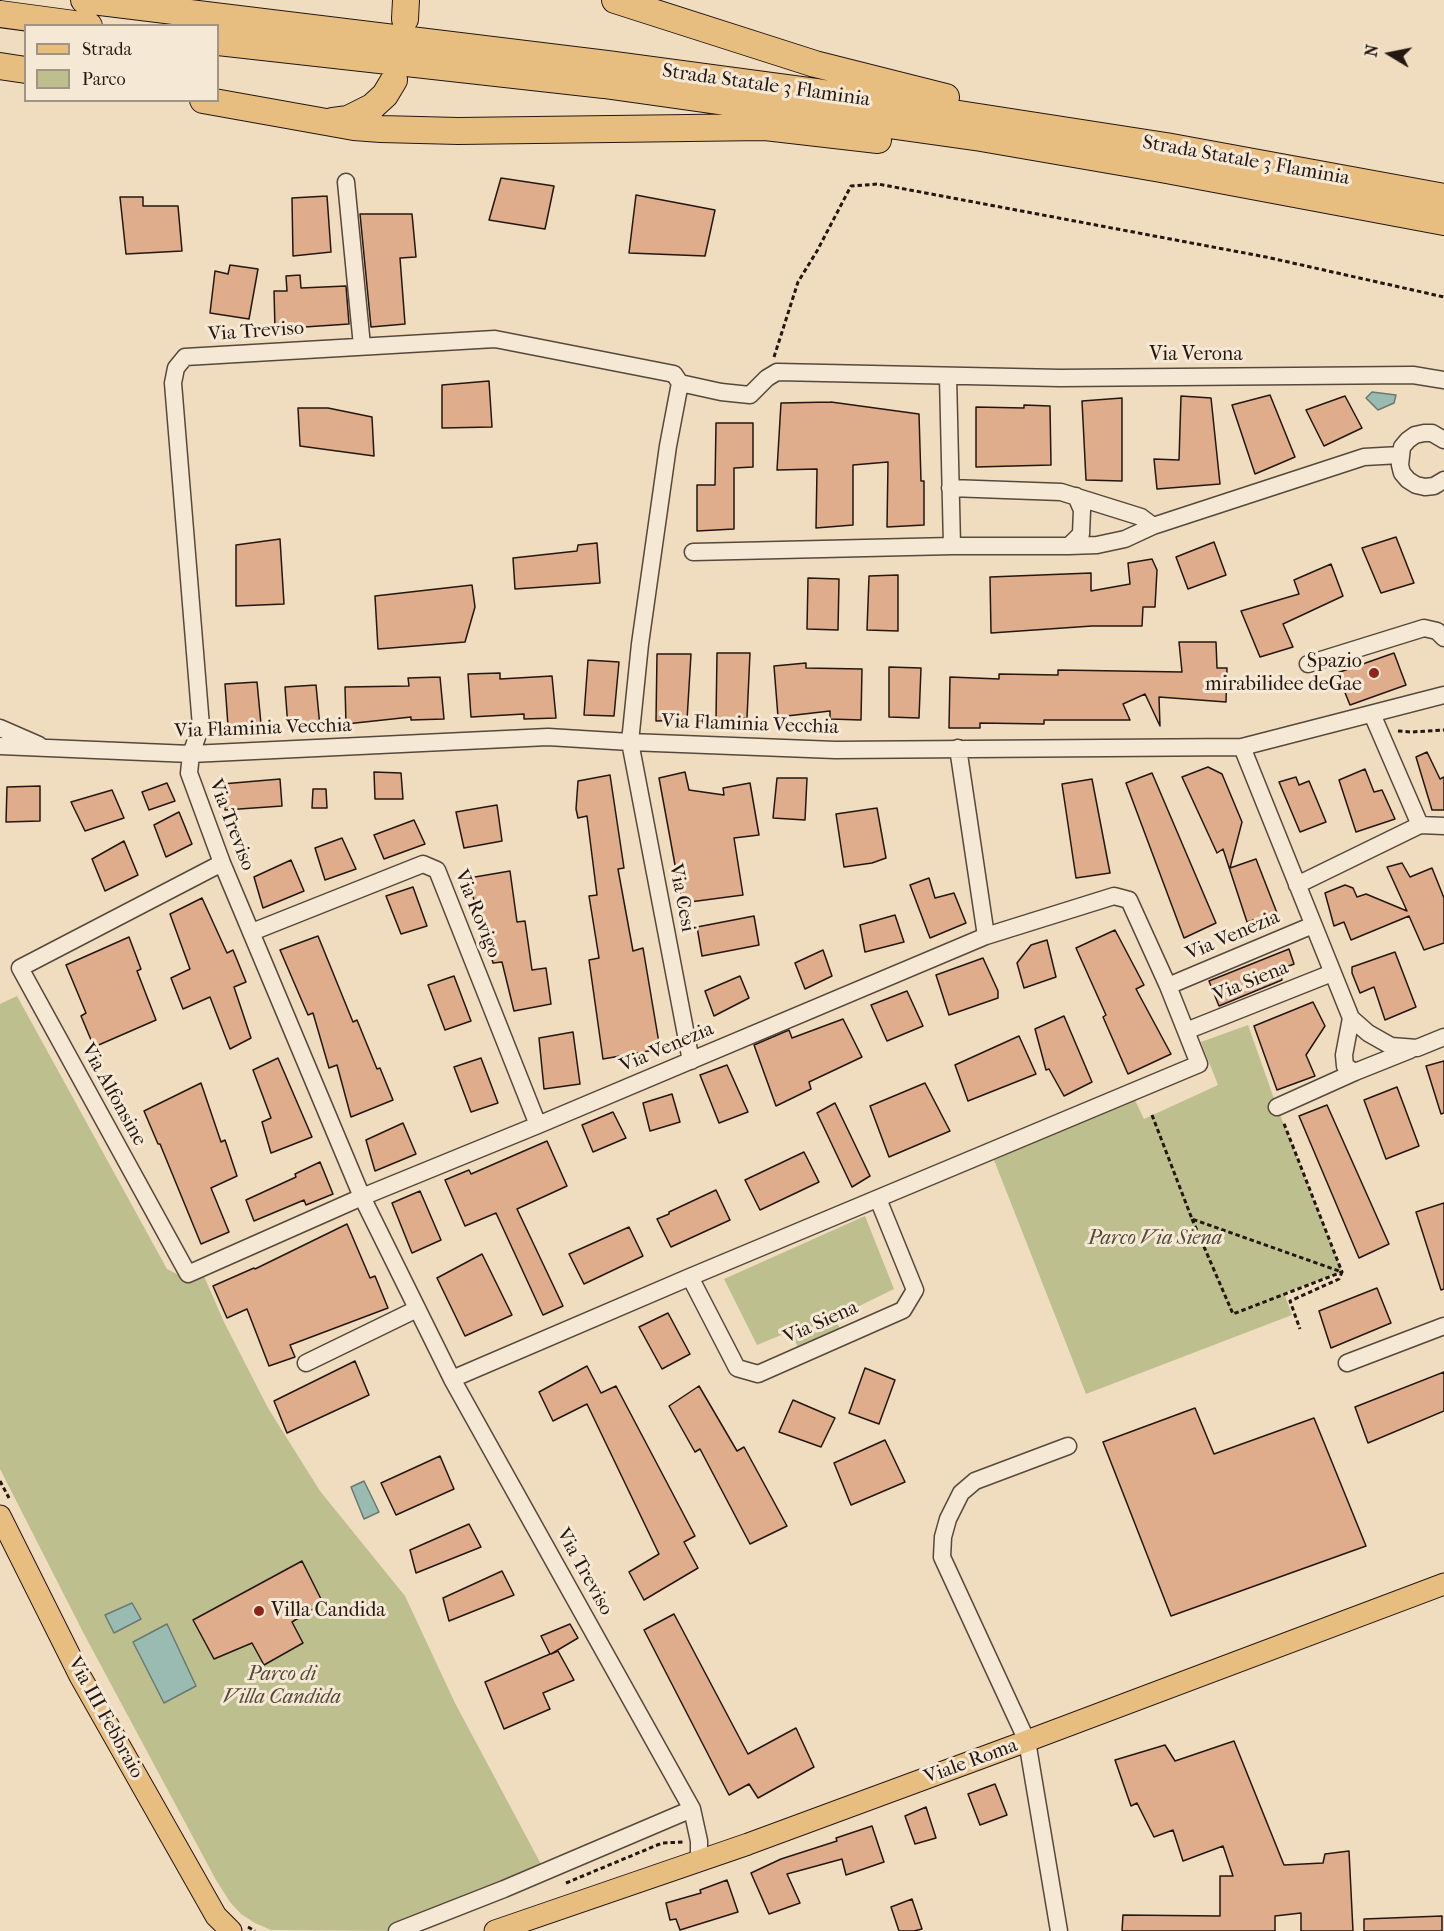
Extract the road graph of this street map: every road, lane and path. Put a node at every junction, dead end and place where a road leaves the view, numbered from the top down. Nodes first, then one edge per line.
1 (84, 0) edge
2 (615, 0) edge
3 (0, 14) edge
4 (74, 24) edge
5 (219, 42) edge
6 (0, 66) edge
7 (24, 70) edge
8 (394, 80) dead end
9 (215, 102) edge
10 (330, 122) junction
11 (1164, 157) junction
12 (346, 182) dead end
13 (1444, 197) edge
14 (1444, 222) edge
15 (1444, 297) edge
16 (362, 346) junction
17 (948, 376) junction
18 (767, 378) junction
19 (1444, 380) edge
20 (680, 383) junction
21 (1444, 440) edge
22 (1400, 455) junction
23 (1444, 480) edge
24 (950, 488) junction
25 (1076, 496) junction
26 (1153, 526) junction
27 (952, 546) junction
28 (1070, 546) junction
29 (693, 552) dead end
30 (1444, 638) edge
31 (1308, 664) dead end
32 (1444, 695) edge
33 (1374, 719) junction
34 (0, 728) edge
35 (1444, 730) edge
36 (630, 742) junction
37 (0, 746) edge
38 (1242, 747) junction
39 (958, 748) junction
40 (48, 749) junction
41 (191, 754) junction
42 (1420, 825) junction
43 (1444, 826) edge
44 (222, 863) junction
45 (1297, 885) junction
46 (1313, 925) junction
47 (252, 932) junction
48 (986, 936) junction
49 (1332, 973) junction
50 (1168, 986) junction
51 (1351, 1018) junction
52 (1186, 1031) junction
53 (1444, 1036) edge
54 (1417, 1048) junction
55 (691, 1061) junction
56 (1356, 1072) junction
57 (1277, 1107) joint
58 (1152, 1115) dead end
59 (538, 1125) junction
60 (363, 1197) junction
61 (878, 1199) junction
62 (1192, 1219) junction
63 (1342, 1272) junction
64 (690, 1277) junction
65 (417, 1310) junction
66 (1444, 1326) edge
67 (1300, 1329) dead end
68 (306, 1363) dead end
69 (1347, 1363) dead end
70 (452, 1379) junction
71 (1068, 1446) dead end
72 (0, 1516) edge
73 (1444, 1584) edge
74 (1027, 1741) junction
75 (692, 1809) junction
76 (699, 1859) junction
77 (218, 1923) edge
78 (231, 1931) edge
79 (397, 1931) edge
80 (495, 1931) edge
81 (1059, 1931) edge

1 - 11 highway, Strada Statale 3 Flaminia
2 - 11 highway
3 - 4 highway
5 - 11 highway, Strada Statale 3 Flaminia
6 - 7 highway
8 - 10 highway
9 - 10 highway
10 - 11 highway
11 - 13 highway, Strada Statale 3 Flaminia
11 - 14 highway, Strada Statale 3 Flaminia
12 - 16 street
15 - 18 path
16 - 20 street, Via Treviso
16 - 41 street, Via Treviso
17 - 18 street, Via Verona
17 - 19 street, Via Verona
17 - 24 street
18 - 20 street, Via Verona
20 - 36 street
21 - 22 street
22 - 23 street
22 - 26 street
24 - 25 street
24 - 27 street
25 - 26 street
25 - 28 street
26 - 28 street
27 - 28 street
27 - 29 street
30 - 31 street
32 - 33 street, Via Flaminia Vecchia
33 - 35 path
33 - 38 street, Via Flaminia Vecchia
33 - 42 street
34 - 40 street, Via Flaminia Vecchia
36 - 39 street, Via Flaminia Vecchia
36 - 41 street, Via Flaminia Vecchia
36 - 55 street, Via Cesi
37 - 40 street, Via Flaminia Vecchia
38 - 39 street, Via Flaminia Vecchia
38 - 45 street, Via Venezia
39 - 48 street
40 - 41 street, Via Flaminia Vecchia
41 - 44 street, Via Treviso
42 - 43 street
42 - 45 street
44 - 47 street, Via Treviso
44 - 60 street, Via Alfonsine
45 - 46 street, Via Venezia
46 - 49 street, Via Venezia
46 - 50 street, Via Venezia
47 - 59 street, Via Rovigo
47 - 60 street, Via Treviso
48 - 50 street, Via Venezia
48 - 55 street, Via Venezia
49 - 51 street
49 - 52 street, Via Siena
50 - 52 street, Via Venezia
51 - 54 street
51 - 56 street
52 - 61 street
53 - 54 street
54 - 56 street
55 - 59 street, Via Venezia
56 - 57 street
57 - 63 path
58 - 62 path
59 - 60 street, Via Venezia
60 - 65 street, Via Treviso
61 - 64 street
61 - 64 street, Via Siena
62 - 63 path
62 - 63 path
63 - 67 path
64 - 70 street
65 - 68 street
65 - 70 street, Via Treviso
66 - 69 street
70 - 75 street, Via Treviso
71 - 74 street
72 - 77 main road, Via III Febbraio
73 - 74 main road, Viale Roma
74 - 76 main road, Viale Roma
74 - 81 street
75 - 76 street, Via Treviso
75 - 79 street
76 - 80 main road, Viale Roma
77 - 78 main road, Via III Febbraio

